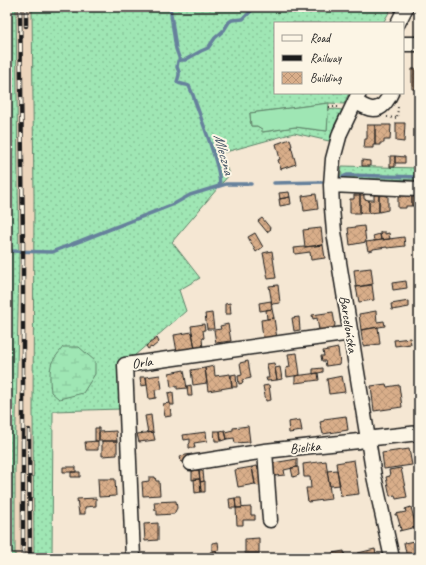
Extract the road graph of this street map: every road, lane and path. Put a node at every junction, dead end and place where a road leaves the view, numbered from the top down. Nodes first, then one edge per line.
1 (406, 7) edge
2 (398, 22) edge
3 (404, 44) edge
4 (419, 44) edge
5 (394, 99) edge
6 (353, 101) edge
7 (329, 107) dead end
8 (382, 117) dead end
9 (331, 185) junction
10 (419, 189) edge
11 (351, 333) junction
12 (419, 433) edge
13 (367, 439) junction
14 (265, 451) junction
15 (191, 463) dead end
16 (270, 520) dead end
17 (133, 558) edge
18 (392, 558) edge

1 - 2 street
3 - 4 street
5 - 6 street
5 - 8 path
6 - 7 path
6 - 9 street, Barcelońska
9 - 10 street
9 - 11 street, Barcelońska
11 - 13 street, Barcelońska
11 - 17 street, Orla
12 - 13 street, Bielika
13 - 14 street, Bielika
13 - 18 street, Barcelońska
14 - 15 street, Bielika
14 - 16 street

